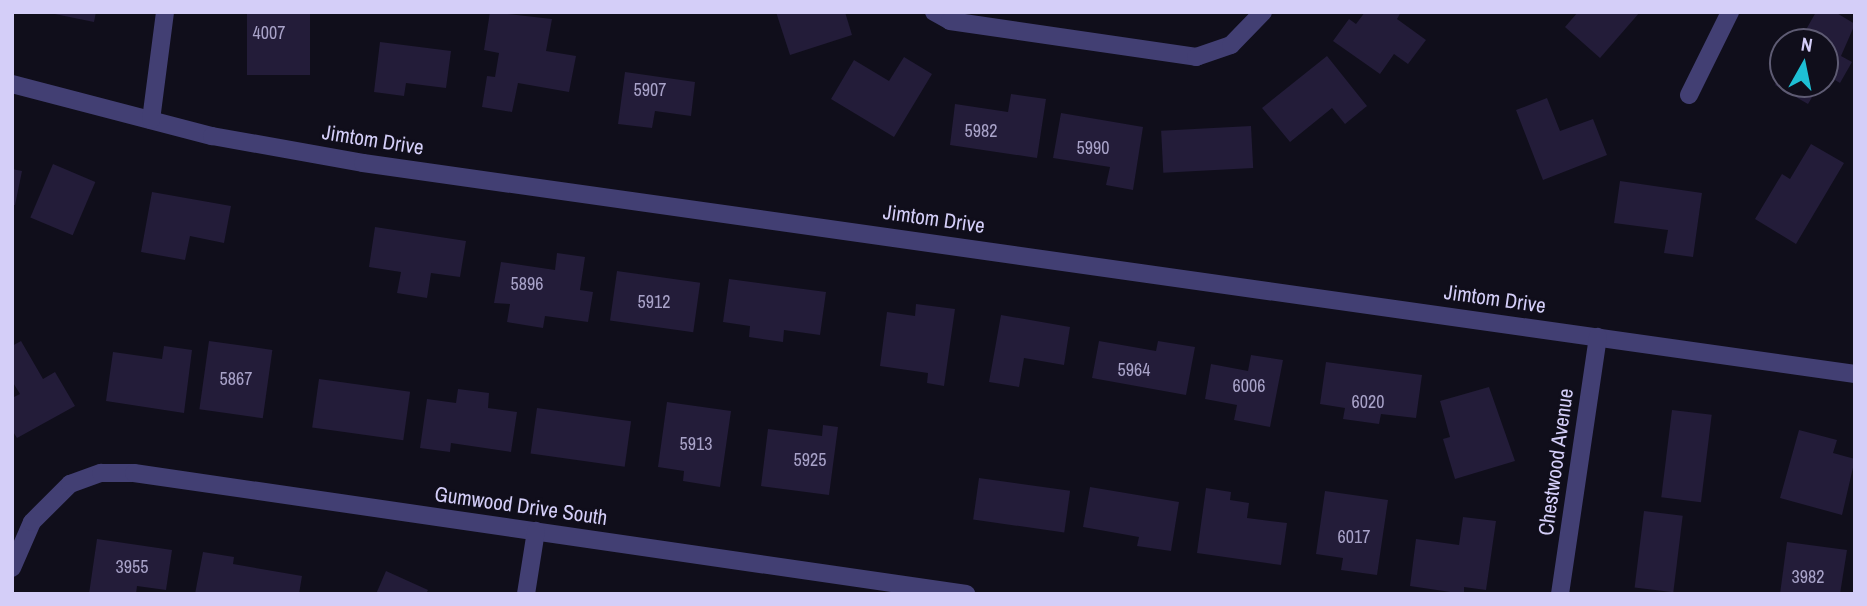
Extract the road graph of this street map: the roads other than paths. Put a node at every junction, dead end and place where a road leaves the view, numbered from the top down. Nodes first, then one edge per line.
1 (165, 12) edge
2 (934, 12) edge
3 (1263, 12) edge
4 (1730, 12) edge
5 (12, 83) edge
6 (1689, 95) dead end
7 (150, 120) junction
8 (1598, 337) junction
9 (1855, 374) edge
10 (536, 531) junction
11 (12, 568) edge
12 (870, 587) edge
13 (526, 594) edge
14 (966, 594) edge
15 (1560, 594) edge

1 - 7 street
2 - 3 street
4 - 6 street
5 - 7 street, Jimtom Drive
7 - 8 street, Jimtom Drive
8 - 9 street, Jimtom Drive
8 - 15 street, Chestwood Avenue
10 - 11 street, Gumwood Drive South
10 - 12 street, Gumwood Drive South
10 - 13 street
12 - 14 street, Gumwood Drive South

